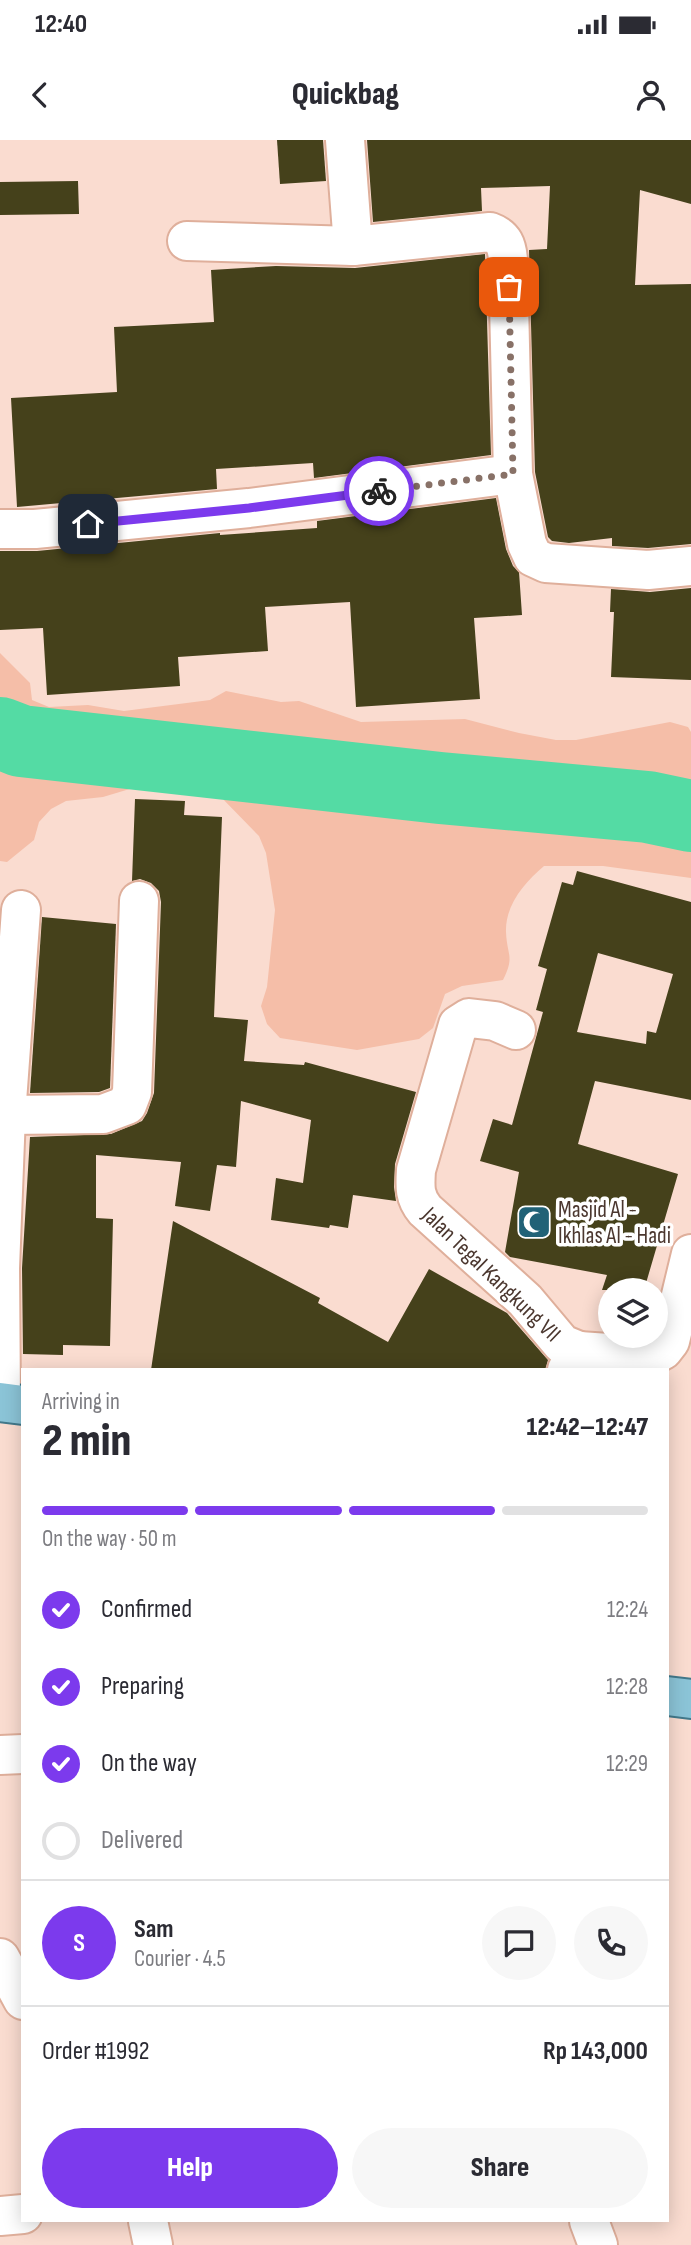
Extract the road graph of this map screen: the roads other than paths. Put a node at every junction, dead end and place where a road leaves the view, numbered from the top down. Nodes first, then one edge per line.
1 (345, 140) edge
2 (187, 242) dead end
3 (353, 246) junction
4 (513, 474) junction
5 (0, 529) edge
6 (691, 566) edge
7 (139, 901) dead end
8 (21, 910) dead end
9 (516, 1030) dead end
10 (6, 1115) junction
11 (691, 1254) edge
12 (573, 1361) edge
13 (8, 1403) edge
14 (669, 1696) edge
15 (691, 1699) edge
16 (21, 1754) edge
17 (0, 1755) edge
18 (6, 1962) edge
19 (21, 1996) edge
20 (21, 2214) edge
21 (0, 2216) edge
22 (148, 2222) edge
23 (589, 2222) edge
24 (153, 2245) edge
25 (597, 2245) edge

1 - 3 street
2 - 3 street
3 - 4 street
4 - 5 street
4 - 6 street
7 - 10 street
8 - 10 street
9 - 12 street, Jalan Tegal Kangkung VII
10 - 13 street
11 - 12 street
14 - 15 main road
16 - 17 street
18 - 19 street
20 - 21 street
22 - 24 street
23 - 25 street

